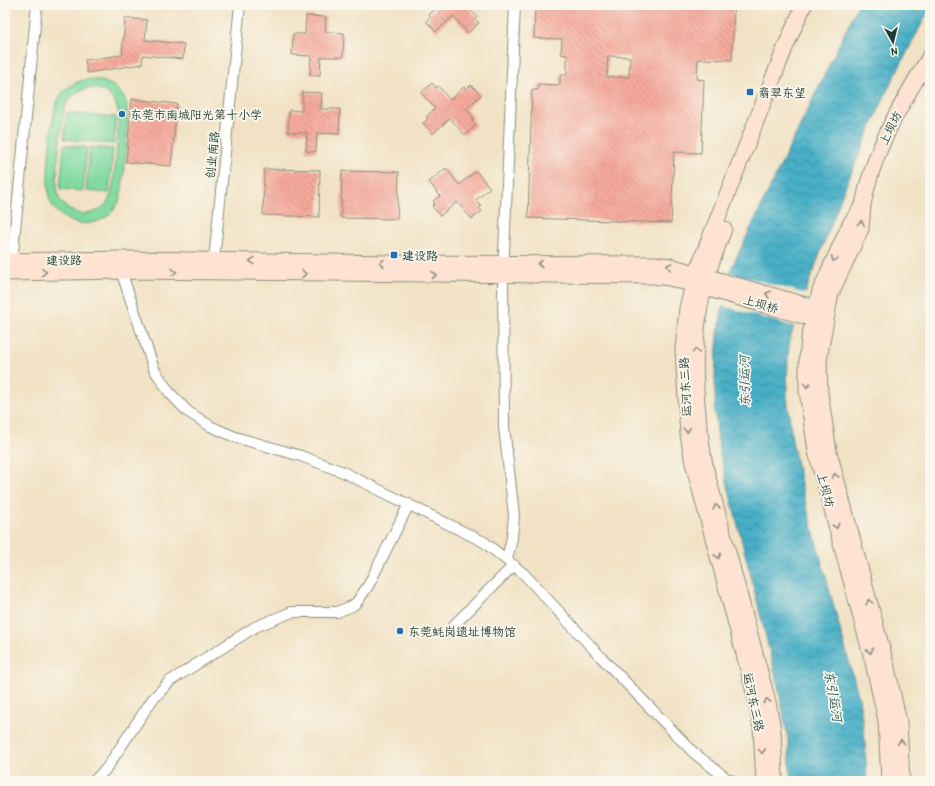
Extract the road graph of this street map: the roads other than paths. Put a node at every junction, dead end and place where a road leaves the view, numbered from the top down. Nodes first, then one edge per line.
1 (37, 5) edge
2 (240, 5) edge
3 (515, 5) edge
4 (804, 5) edge
5 (814, 5) edge
6 (930, 56) edge
7 (214, 260) junction
8 (7, 265) edge
9 (503, 270) junction
10 (120, 271) junction
11 (707, 283) junction
12 (815, 314) junction
13 (409, 504) junction
14 (510, 562) junction
15 (454, 625) dead end
16 (94, 781) edge
17 (733, 781) edge
18 (764, 781) edge
19 (775, 781) edge
20 (890, 781) edge
21 (902, 781) edge

1 - 8 street
2 - 7 street, 创业南路
3 - 9 street
4 - 11 street, 运河东三路
5 - 11 street, 运河东三路
6 - 12 street, 上坝坊
7 - 8 street, 建设路
9 -> 7 street, 建设路
8 -> 10 street, 建设路
10 -> 9 street, 建设路
9 - 11 street, 建设路
9 - 14 street
10 - 13 street
11 - 12 street, 上坝桥
11 -> 18 street, 运河东三路
19 -> 11 street, 运河东三路
12 -> 20 street, 上坝坊
21 -> 12 street, 上坝坊
13 - 14 street
13 - 16 street
14 - 15 street
14 - 17 street

